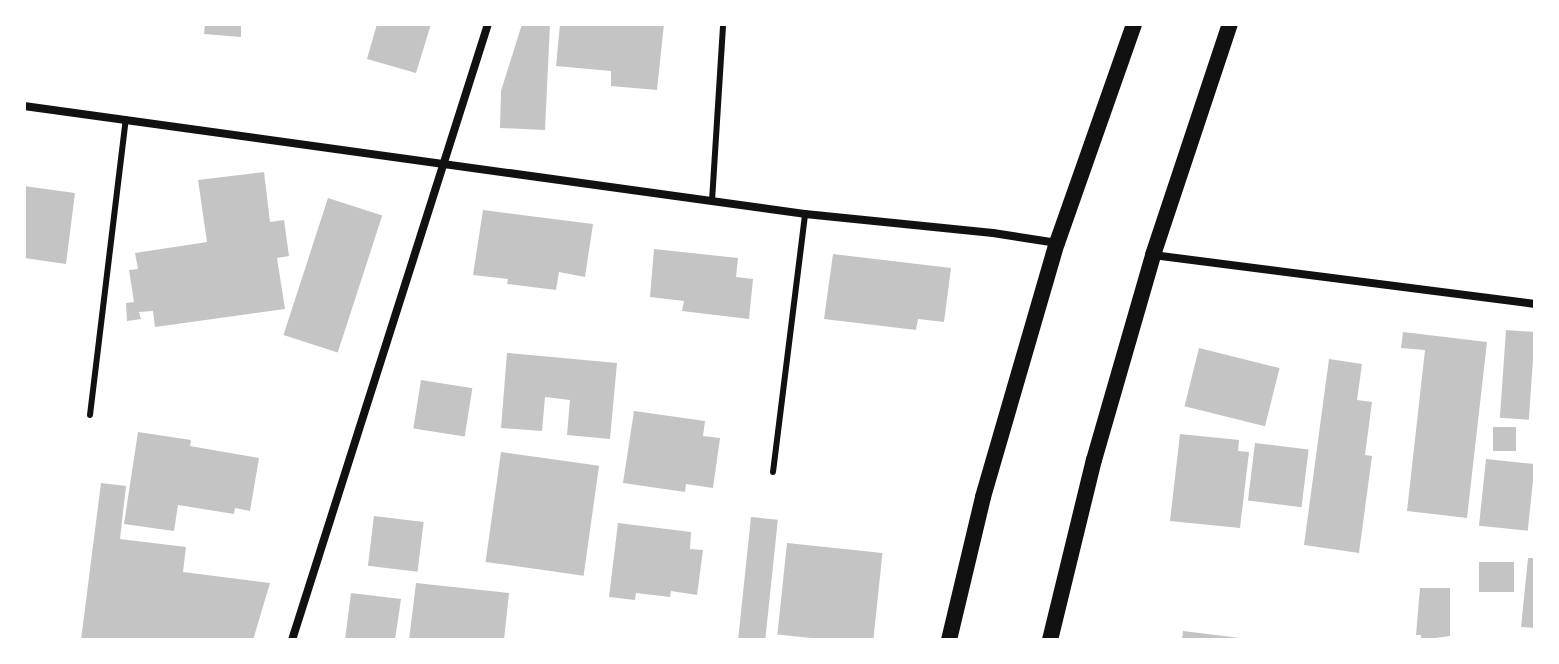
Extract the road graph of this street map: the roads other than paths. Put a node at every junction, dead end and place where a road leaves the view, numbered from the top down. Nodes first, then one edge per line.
1 (488, 24) edge
2 (723, 24) edge
3 (1134, 24) edge
4 (1230, 24) edge
5 (24, 106) edge
6 (126, 119) junction
7 (446, 164) junction
8 (712, 201) junction
9 (805, 214) junction
10 (1057, 243) junction
11 (1153, 255) junction
12 (1535, 304) edge
13 (90, 415) dead end
14 (773, 472) dead end
15 (292, 640) edge
16 (949, 640) edge
17 (1050, 640) edge

1 - 7 street
2 - 8 lane
3 - 10 main road
4 - 11 main road
5 - 6 street
6 - 7 street
6 - 13 lane
7 - 8 street
7 - 15 street
8 - 9 street
9 - 10 street
9 - 14 lane
10 - 16 main road
11 - 12 street
11 - 17 main road

